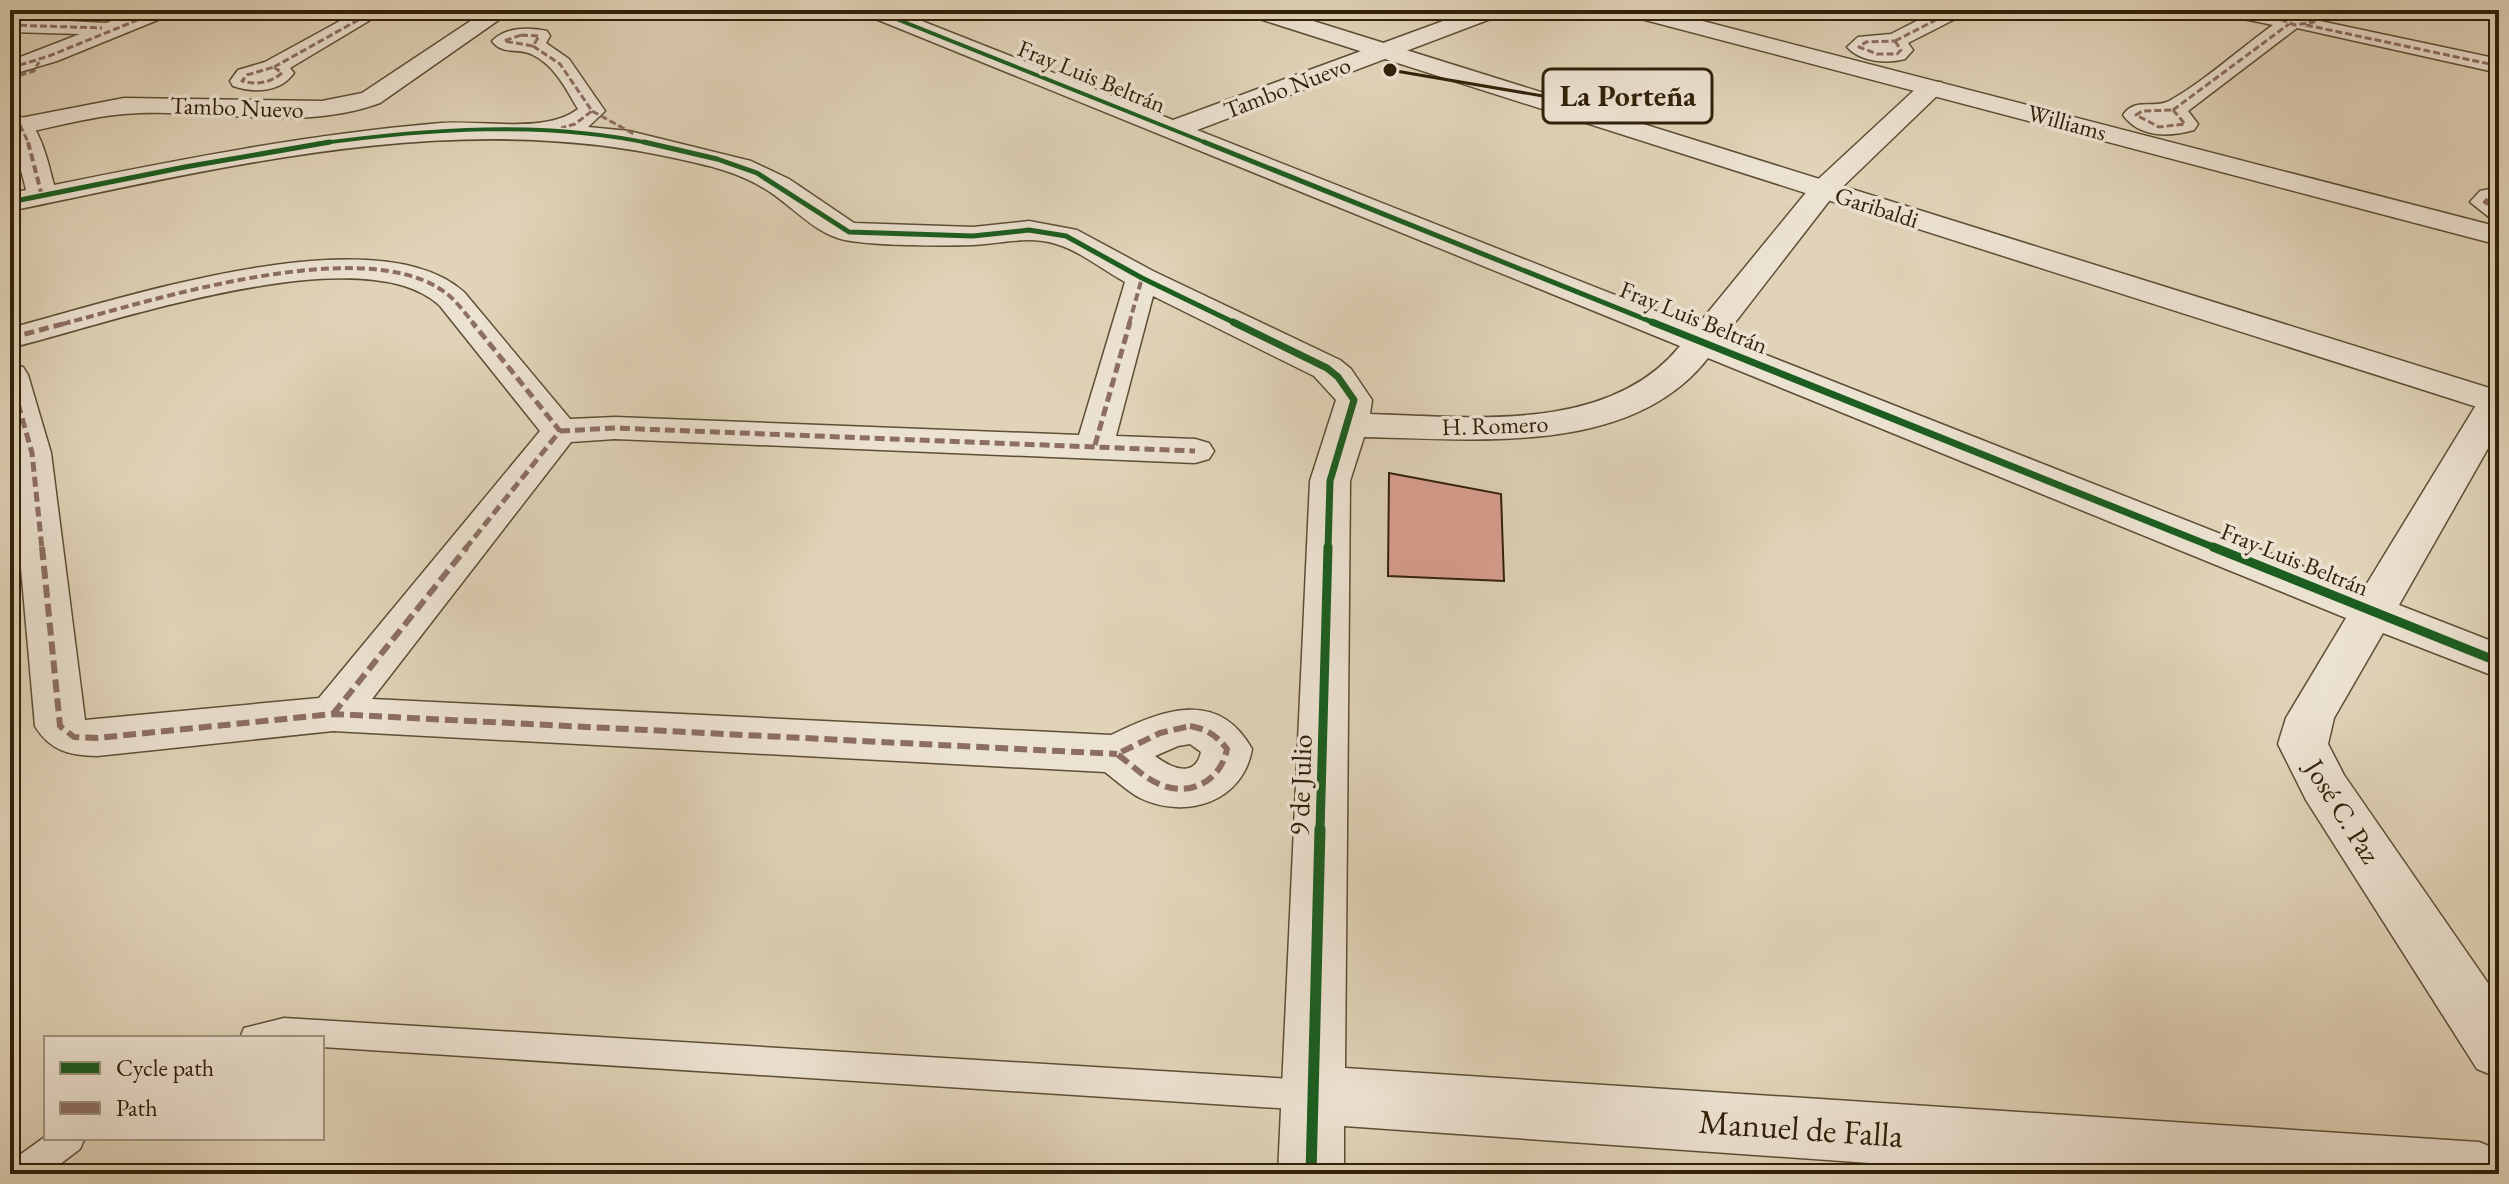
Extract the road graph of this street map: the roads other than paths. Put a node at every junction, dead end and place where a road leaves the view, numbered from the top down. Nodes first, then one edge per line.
1 (162, 10) edge
2 (376, 10) edge
3 (502, 10) edge
4 (1255, 10) edge
5 (1493, 10) edge
6 (1634, 10) edge
7 (1955, 10) edge
8 (2232, 10) edge
9 (881, 11) edge
10 (2291, 17) edge
11 (10, 25) edge
12 (107, 28) junction
13 (1895, 41) dead end
14 (533, 46) dead end
15 (1383, 51) junction
16 (2499, 59) edge
17 (39, 62) junction
18 (2499, 66) edge
19 (274, 67) dead end
20 (10, 68) edge
21 (10, 78) edge
22 (1932, 87) junction
23 (2173, 110) dead end
24 (592, 111) junction
25 (15, 126) edge
26 (1172, 130) junction
27 (542, 131) junction
28 (664, 145) junction
29 (1823, 190) junction
30 (42, 196) junction
31 (2499, 196) edge
32 (10, 202) edge
33 (2499, 211) edge
34 (2499, 236) edge
35 (1142, 278) junction
36 (10, 338) edge
37 (1701, 342) junction
38 (10, 375) edge
39 (2498, 401) edge
40 (1351, 412) junction
41 (560, 431) junction
42 (1095, 445) junction
43 (1195, 451) dead end
44 (2371, 611) junction
45 (2499, 662) edge
46 (333, 714) junction
47 (1117, 754) dead end
48 (263, 1036) edge
49 (2499, 1050) edge
50 (1314, 1095) junction
51 (66, 1140) edge
52 (20, 1174) edge
53 (1311, 1174) edge
54 (2479, 1174) edge

1 - 12 street
2 - 19 street
3 - 25 street, Tambo Nuevo
4 - 15 street, Garibaldi
5 - 15 street, Tambo Nuevo
6 - 22 street, Williams
7 - 13 street
8 - 10 street
9 - 26 street, Fray Luis Beltrán
10 - 16 street
10 - 18 street
10 - 23 street
11 - 12 street
12 - 17 street
14 - 24 street
15 - 26 street, Tambo Nuevo
15 - 29 street, Garibaldi
17 - 20 street
17 - 21 street
22 - 29 street, H. Romero
22 - 34 street, Williams
24 - 27 street
24 - 28 street
25 - 30 street
26 - 37 street, Fray Luis Beltrán
27 - 28 street
27 - 30 street
28 - 35 street
29 - 37 street, H. Romero
29 - 39 street, Garibaldi
30 - 32 street
31 - 33 street
35 - 40 street
35 - 42 street
36 - 41 street
37 - 40 street, H. Romero
37 - 44 street, Fray Luis Beltrán
38 - 46 street
39 - 44 street, José C. Paz
40 - 50 street, 9 de Julio
41 - 42 street
41 - 46 street
42 - 43 street
44 - 45 street, Fray Luis Beltrán
44 - 49 street, José C. Paz
46 - 47 street
48 - 50 lane
50 - 53 street, 9 de Julio
50 - 54 street, Manuel de Falla
51 - 52 lane

